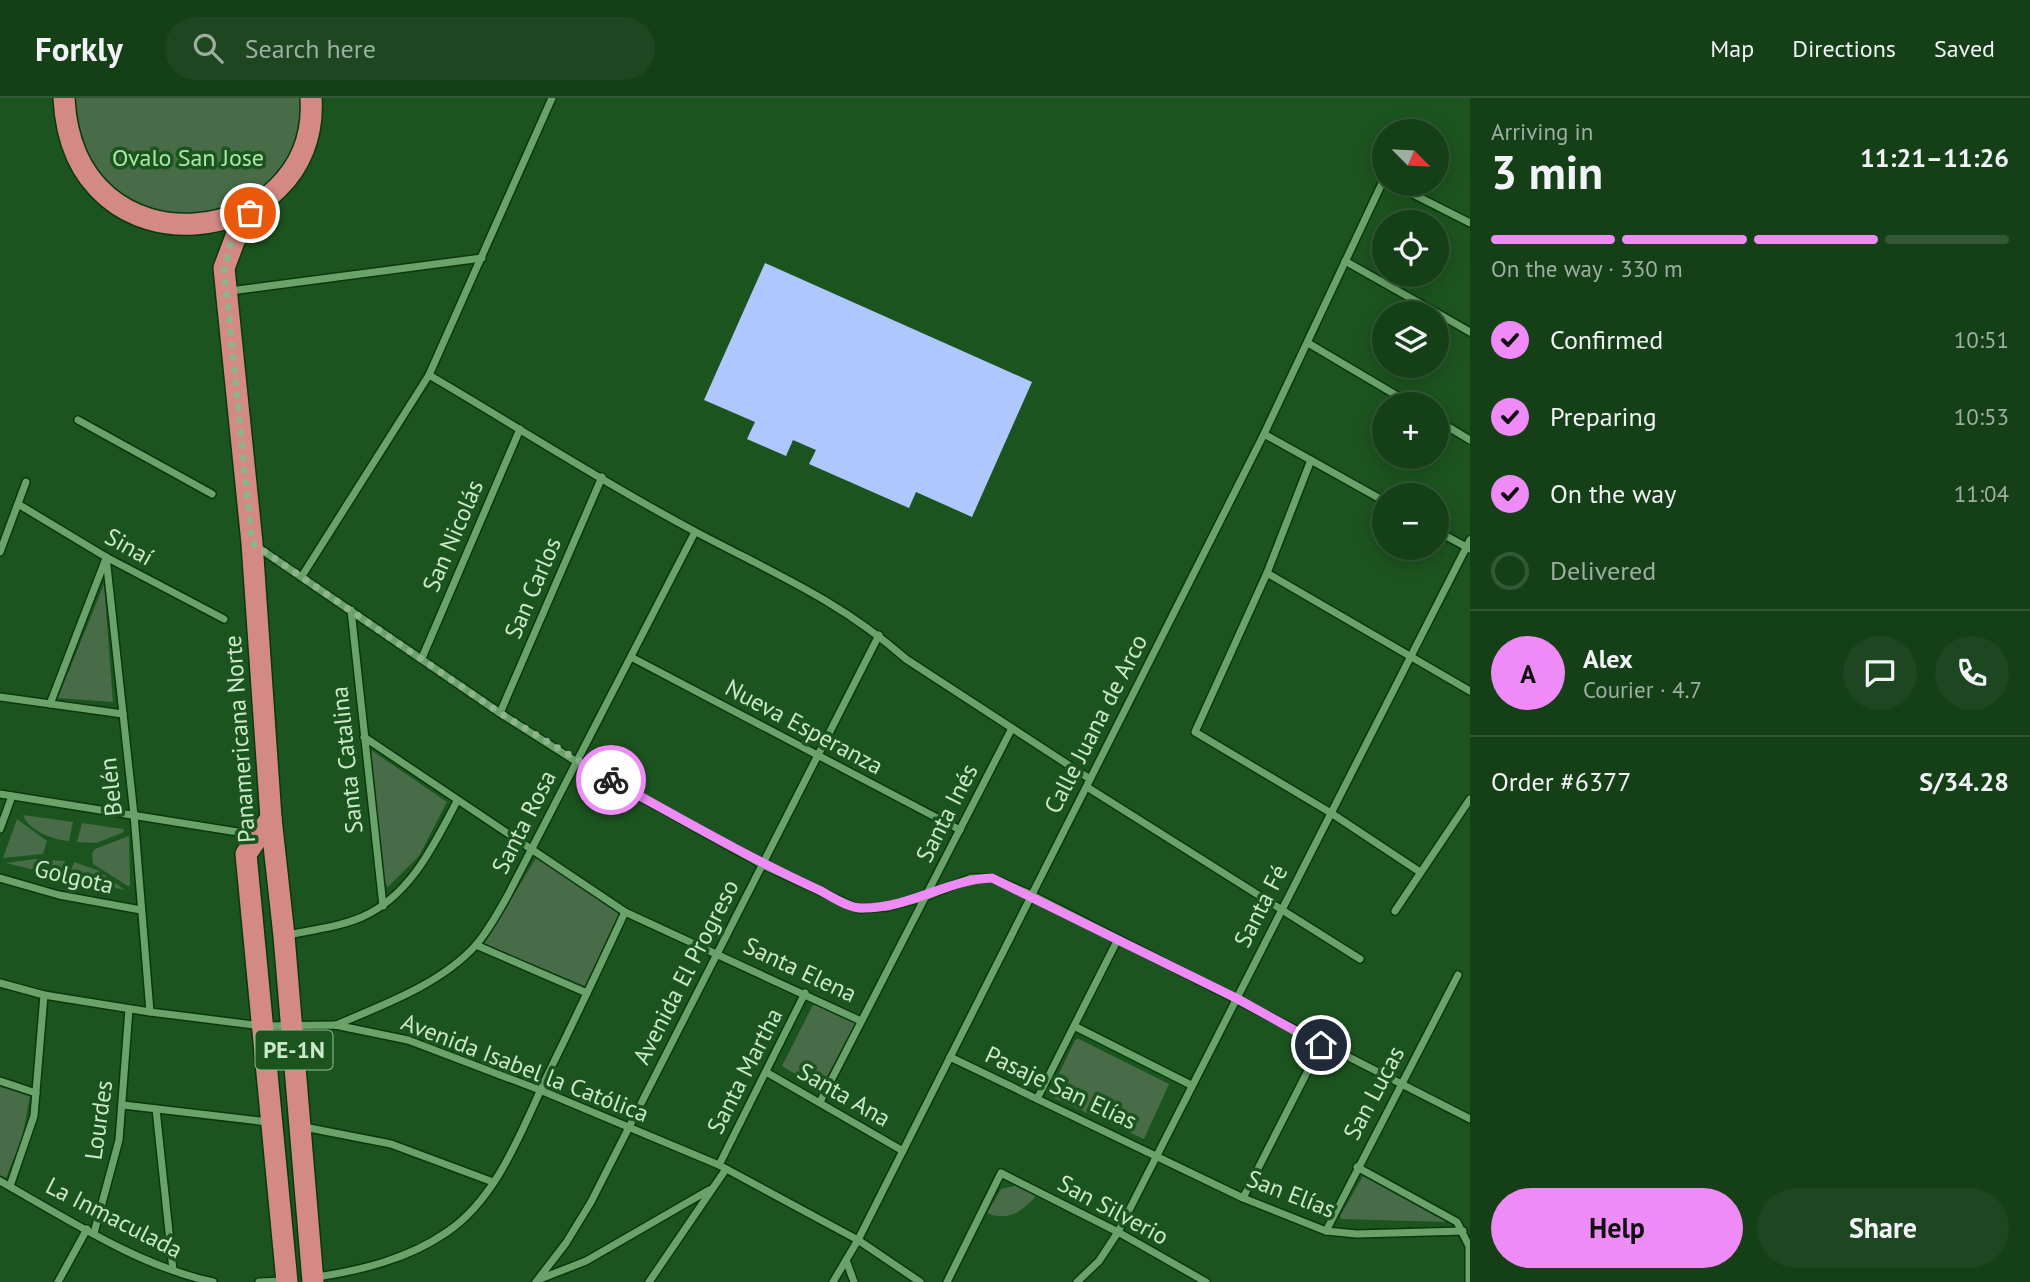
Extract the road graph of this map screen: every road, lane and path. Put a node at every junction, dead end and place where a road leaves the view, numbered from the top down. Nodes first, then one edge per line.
1 (64, 98) edge
2 (312, 98) edge
3 (552, 98) edge
4 (1376, 196) edge
5 (1417, 196) edge
6 (259, 202) junction
7 (1470, 223) edge
8 (482, 258) junction
9 (1345, 261) junction
10 (226, 291) junction
11 (1416, 301) edge
12 (1449, 320) edge
13 (1470, 332) edge
14 (1308, 343) junction
15 (429, 375) junction
16 (1391, 392) edge
17 (78, 419) dead end
18 (1449, 427) edge
19 (520, 429) junction
20 (1264, 434) junction
21 (1470, 440) edge
22 (1311, 460) junction
23 (602, 477) junction
24 (26, 482) dead end
25 (212, 494) dead end
26 (1372, 494) edge
27 (18, 504) junction
28 (695, 531) junction
29 (1449, 537) edge
30 (252, 543) junction
31 (1469, 546) edge
32 (0, 552) edge
33 (106, 557) junction
34 (1267, 573) junction
35 (302, 576) junction
36 (351, 610) junction
37 (223, 618) dead end
38 (879, 635) junction
39 (631, 657) junction
40 (1410, 657) junction
41 (422, 658) junction
42 (1470, 691) edge
43 (0, 697) edge
44 (50, 704) junction
45 (500, 713) junction
46 (123, 714) junction
47 (1012, 728) junction
48 (364, 737) junction
49 (819, 756) junction
50 (577, 762) junction
51 (1088, 783) junction
52 (0, 794) edge
53 (12, 796) junction
54 (1470, 799) edge
55 (457, 801) junction
56 (1331, 813) junction
57 (134, 816) junction
58 (271, 818) junction
59 (0, 829) edge
60 (960, 830) junction
61 (245, 844) junction
62 (531, 849) junction
63 (763, 864) junction
64 (1420, 872) junction
65 (0, 878) edge
66 (1032, 895) junction
67 (925, 897) junction
68 (383, 906) junction
69 (1282, 909) junction
70 (141, 910) junction
71 (1395, 911) dead end
72 (625, 912) junction
73 (284, 936) junction
74 (1118, 939) junction
75 (476, 945) junction
76 (717, 952) junction
77 (1360, 959) dead end
78 (1458, 975) dead end
79 (0, 983) edge
80 (587, 993) junction
81 (805, 993) junction
82 (44, 995) junction
83 (1236, 998) junction
84 (129, 1009) junction
85 (150, 1012) junction
86 (861, 1021) junction
87 (262, 1026) junction
88 (335, 1026) junction
89 (1074, 1026) junction
90 (292, 1028) junction
91 (1321, 1045) junction
92 (950, 1057) junction
93 (766, 1072) junction
94 (0, 1081) edge
95 (1191, 1085) junction
96 (1400, 1086) junction
97 (540, 1090) junction
98 (36, 1093) junction
99 (1037, 1099) junction
100 (820, 1102) junction
101 (123, 1105) junction
102 (156, 1109) junction
103 (1470, 1119) edge
104 (272, 1123) junction
105 (300, 1126) junction
106 (629, 1128) junction
107 (903, 1151) junction
108 (1155, 1154) junction
109 (722, 1167) junction
110 (1357, 1167) junction
111 (0, 1181) edge
112 (493, 1182) junction
113 (9, 1186) junction
114 (709, 1190) junction
115 (1243, 1198) junction
116 (91, 1231) junction
117 (1326, 1231) junction
118 (1463, 1231) junction
119 (1118, 1232) junction
120 (858, 1240) junction
121 (846, 1260) junction
122 (173, 1270) junction
123 (313, 1280) edge
124 (287, 1281) edge
125 (539, 1281) edge
126 (58, 1282) edge
127 (213, 1282) edge
128 (260, 1282) edge
129 (649, 1282) edge
130 (833, 1282) edge
131 (854, 1282) edge
132 (920, 1282) edge
133 (947, 1282) edge
134 (1077, 1282) edge
135 (1206, 1282) edge
136 (1469, 1282) edge

1 - 6 highway, PE-1N
2 - 6 highway, PE-1N
3 - 8 street
4 - 9 street, Calle Juana de Arco
5 - 7 street
6 - 10 highway, Panamericana Norte / PE-1N
8 - 10 street
8 - 15 street
9 - 11 street
9 - 14 street, Calle Juana de Arco
10 - 30 highway, Panamericana Norte / PE-1N
12 - 13 street
14 - 16 street
14 - 20 street, Calle Juana de Arco
15 - 19 street
15 - 35 street
17 - 25 street
18 - 21 street
19 - 23 street
19 - 41 street, San Nicolás
20 - 22 street
20 - 51 street, Calle Juana de Arco
22 - 26 street
22 - 34 street
23 - 28 street
23 - 45 street, San Carlos
24 - 27 street
27 - 32 street
27 - 33 street, Sinaí
28 - 38 street
28 - 39 street, Santa Rosa
29 - 31 street
30 - 35 street
30 - 58 highway, Panamericana Norte / PE-1N
31 - 40 street, Santa Fé
33 - 37 street, Sinaí
33 - 44 street
33 - 46 street, Belén
34 - 40 street
34 - 56 street
35 - 36 street
36 - 41 street
36 - 48 street, Santa Catalina
38 - 47 street
38 - 49 street, Avenida El Progreso
39 - 49 street, Nueva Esperanza
39 - 50 street, Santa Rosa
40 - 42 street
40 - 56 street, Santa Fé
41 - 45 street
43 - 44 street
44 - 46 street
45 - 50 street
46 - 57 street, Belén
47 - 51 street
47 - 60 street, Santa Inés
48 - 55 street, Santa Elena
48 - 68 street, Santa Catalina
49 - 60 street, Nueva Esperanza
49 - 63 street, Avenida El Progreso
50 - 62 street, Santa Rosa
50 - 63 street
51 - 66 street, Calle Juana de Arco
51 - 69 street
52 - 53 street
53 - 57 street
53 - 59 street
54 - 64 street
55 - 62 street, Santa Elena
55 - 68 street
56 - 64 street
56 - 69 street, Santa Fé
57 - 61 street
57 - 70 street, Belén
58 - 61 highway
58 - 73 highway, Panamericana Norte / PE-1N
60 - 67 street, Santa Inés
61 - 87 highway, Panamericana Norte / PE-1N
62 - 72 street, Santa Elena
62 - 75 street, Santa Rosa
63 - 67 street
63 - 76 street, Avenida El Progreso
64 - 71 street
65 - 70 street, Golgota
66 - 67 street
66 - 74 street
66 - 92 street, Calle Juana de Arco
67 - 86 street, Santa Inés
68 - 73 street
69 - 77 street
69 - 83 street, Santa Fé
70 - 85 street, Belén
72 - 76 street, Santa Elena
72 - 80 street
73 - 90 highway, Panamericana Norte / PE-1N
74 - 83 street
74 - 89 street
75 - 80 street
75 - 88 street, Santa Rosa
76 - 81 street, Santa Elena
76 - 106 street, Avenida El Progreso
78 - 96 street, San Lucas
79 - 82 street, Avenida Isabel la Católica
80 - 97 street
81 - 86 street, Santa Elena
81 - 93 street, Santa Martha
82 - 84 street, Avenida Isabel la Católica
82 - 98 street
83 - 91 street
83 - 95 street, Santa Fé
84 - 85 street, Avenida Isabel la Católica
84 - 101 street, Lourdes
85 - 87 street, Avenida Isabel la Católica
86 - 100 street, Santa Inés
87 - 90 street, Avenida Isabel la Católica
87 - 104 highway, Panamericana Norte / PE-1N
88 - 90 street, Avenida Isabel la Católica
88 - 97 street, Avenida Isabel la Católica
89 - 95 street
89 - 99 street
90 - 105 highway, Panamericana Norte / PE-1N
91 - 96 street
91 - 115 street
92 - 99 street, Pasaje San Elías
92 - 107 street, Calle Juana de Arco
93 - 100 street, Santa Ana
93 - 109 street, Santa Martha
94 - 98 street
95 - 108 street, Santa Fé
96 - 103 street
96 - 110 street, San Lucas
97 - 106 street, Avenida Isabel la Católica
97 - 112 street
98 - 113 street
99 - 108 street, Pasaje San Elías
100 - 107 street, Santa Ana
101 - 102 street
101 - 116 street, Lourdes
102 - 104 street
102 - 122 street
104 - 124 highway, Panamericana Norte / PE-1N
105 - 112 street
105 - 123 highway, Panamericana Norte / PE-1N
106 - 109 street, Avenida Isabel la Católica
106 - 125 street, Avenida El Progreso
107 - 120 street, Calle Juana de Arco
108 - 115 street, San Elías
108 - 119 street, Santa Fé
109 - 114 street, Santa Martha
109 - 120 street, Avenida Isabel la Católica
110 - 117 street, San Lucas
110 - 118 street
111 - 113 street, La Inmaculada
112 - 123 street
113 - 116 street, La Inmaculada
114 - 125 street
114 - 129 street, Santa Martha
115 - 117 street, San Elías
116 - 122 street, La Inmaculada
116 - 126 street, Lourdes
117 - 118 street, San Elías
118 - 136 street
119 - 133 street, San Silverio
119 - 134 street, Santa Fé
119 - 135 street, San Silverio
120 - 121 street, Calle Juana de Arco
120 - 132 street, Avenida Isabel la Católica
121 - 130 street, Calle Juana de Arco
121 - 131 street
122 - 127 street, La Inmaculada
124 - 128 street

